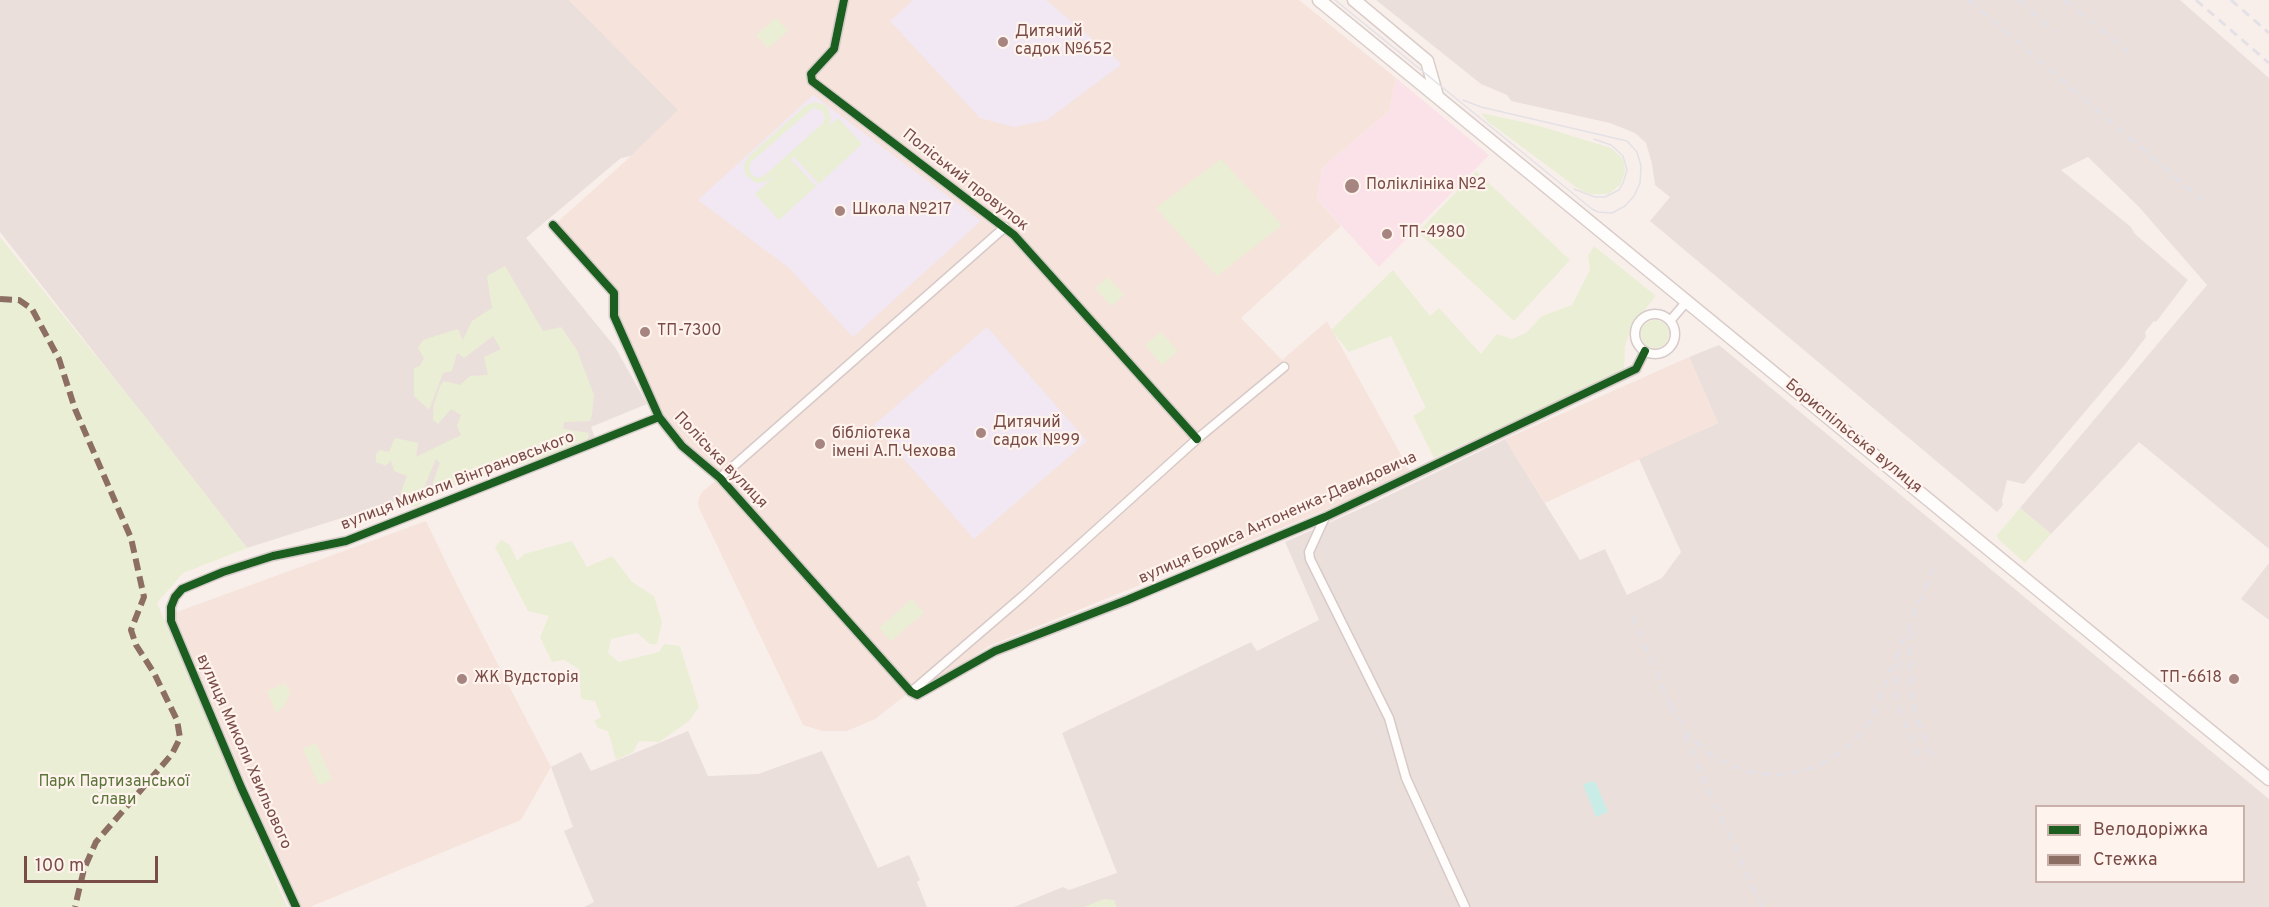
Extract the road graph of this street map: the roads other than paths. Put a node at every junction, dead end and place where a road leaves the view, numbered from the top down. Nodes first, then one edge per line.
1 (844, 0) edge
2 (1319, 0) edge
3 (1354, 0) edge
4 (1437, 96) junction
5 (554, 225) dead end
6 (1005, 227) junction
7 (1687, 301) junction
8 (1670, 321) junction
9 (1645, 351) junction
10 (1284, 367) dead end
11 (659, 417) junction
12 (1197, 439) junction
13 (720, 477) junction
14 (1325, 517) junction
15 (171, 607) joint
16 (911, 692) junction
17 (2269, 779) edge
18 (296, 907) edge
19 (1465, 907) edge

1 - 6 street, Поліський провулок
2 - 4 main road, Бориспільська вулиця
3 - 4 main road
4 - 7 main road, Бориспільська вулиця
5 - 11 street, Поліська вулиця
6 - 12 street, Поліський провулок
6 - 13 street, Поліська вулиця
7 - 8 street
7 - 17 main road, Бориспільська вулиця
8 - 9 street
8 - 9 street
9 - 14 street, вулиця Бориса Антоненка-Давидовича
10 - 12 street
11 - 13 street, Поліська вулиця
11 - 15 street, вулиця Миколи Вінграновського
12 - 16 street
13 - 16 street, Поліська вулиця
14 - 16 street, вулиця Бориса Антоненка-Давидовича
14 - 19 street
15 - 18 street, вулиця Миколи Хвильового

